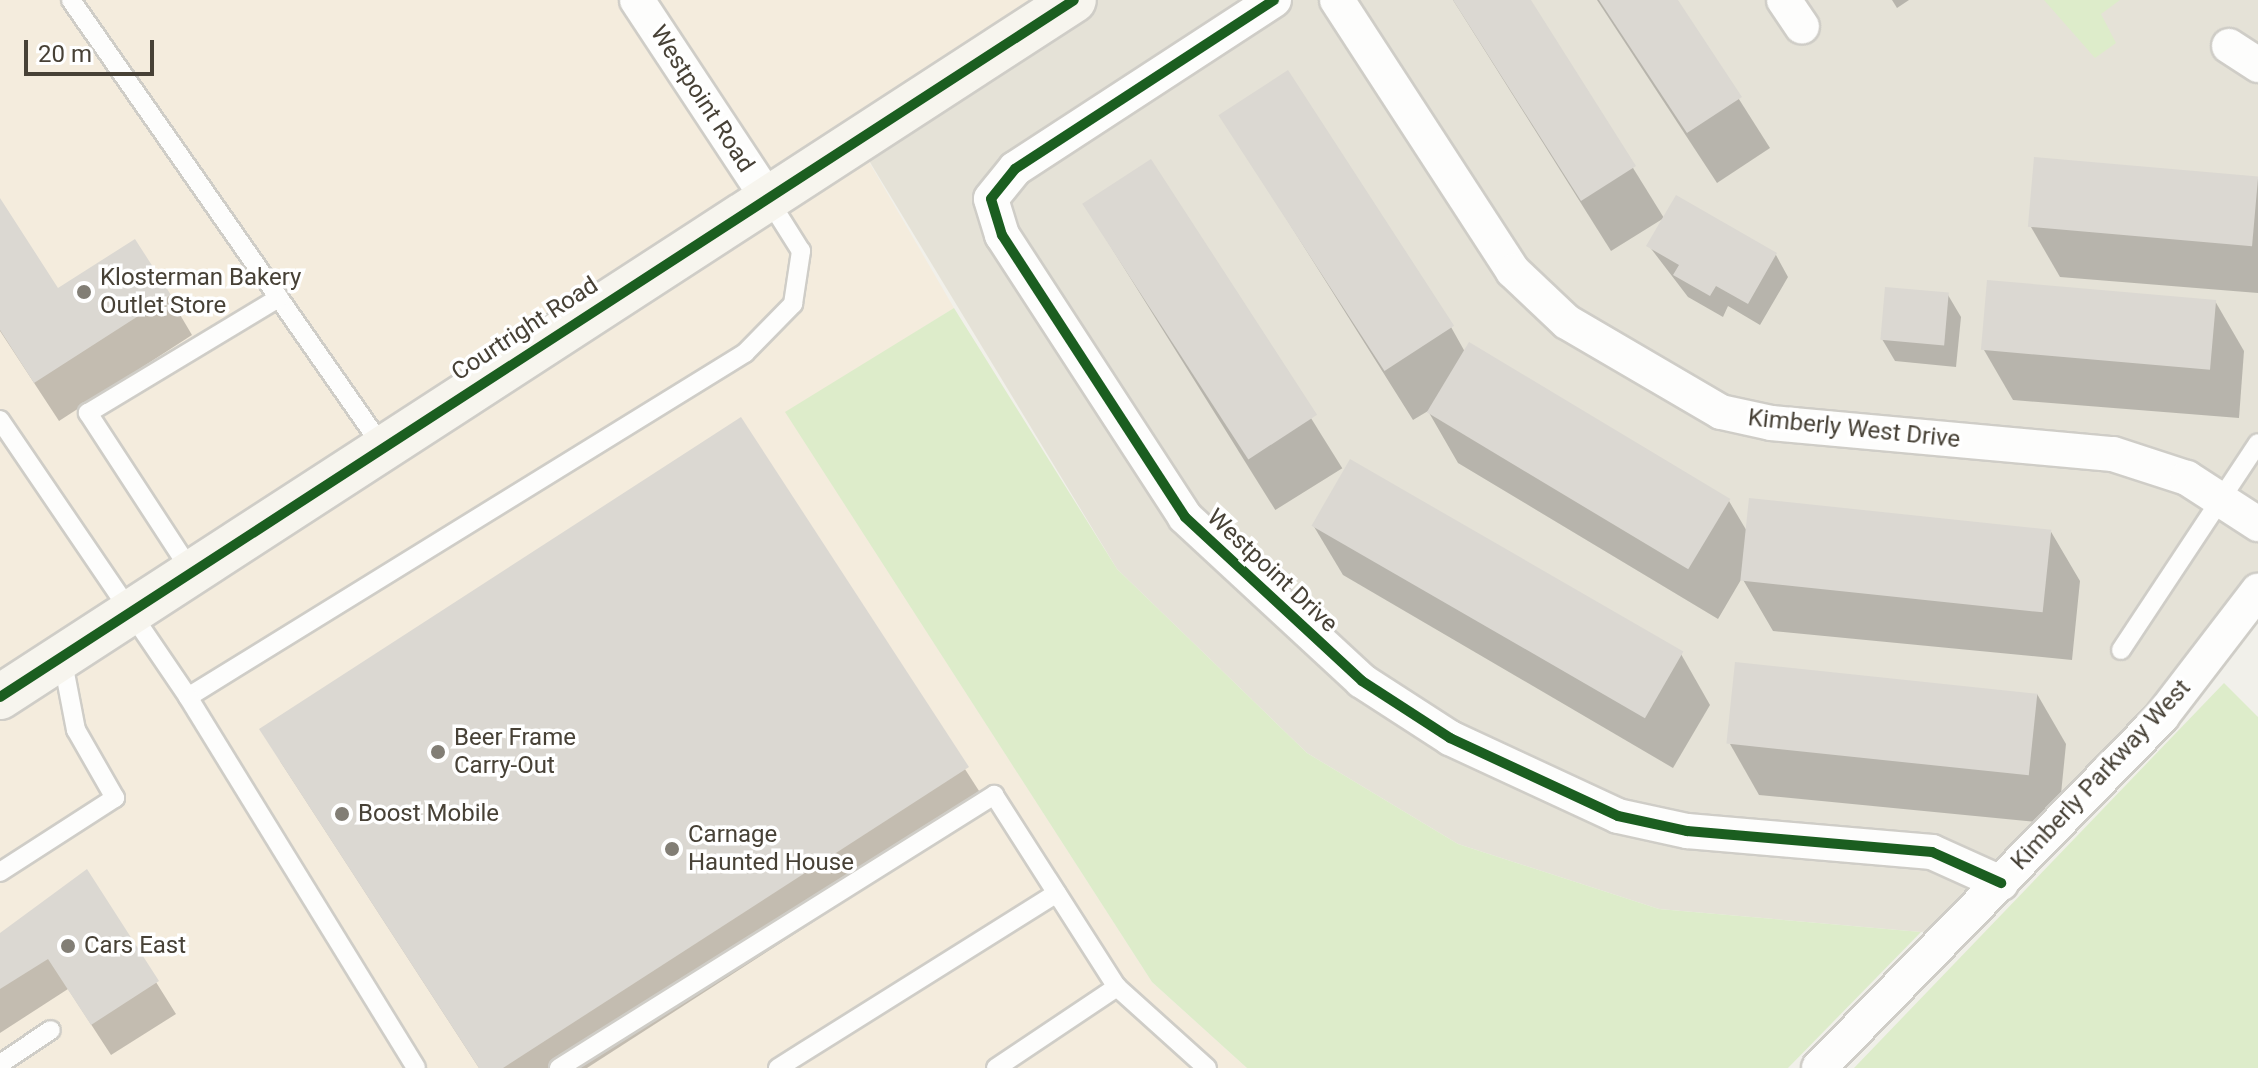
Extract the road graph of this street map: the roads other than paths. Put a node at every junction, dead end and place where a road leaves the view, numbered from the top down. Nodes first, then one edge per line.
1 (71, 0) edge
2 (637, 0) edge
3 (1074, 0) edge
4 (1274, 0) edge
5 (1337, 0) edge
6 (2229, 46) dead end
7 (2258, 65) edge
8 (767, 197) junction
9 (279, 298) junction
10 (0, 420) edge
11 (2258, 443) edge
12 (382, 446) junction
13 (2220, 499) junction
14 (2258, 524) edge
15 (191, 571) junction
16 (2258, 591) edge
17 (125, 614) junction
18 (2121, 650) dead end
19 (61, 656) junction
20 (0, 697) edge
21 (188, 697) junction
22 (0, 872) edge
23 (2001, 883) junction
24 (1057, 893) junction
25 (1117, 987) junction
26 (51, 1030) dead end
27 (0, 1064) edge
28 (416, 1068) edge
29 (559, 1068) edge
30 (778, 1068) edge
31 (996, 1068) edge
32 (1206, 1068) edge
33 (1819, 1068) edge

1 - 9 lane
2 - 8 street, Westpoint Road
3 - 8 street, Courtright Road
4 - 23 street, Westpoint Drive
5 - 13 street, Kimberly West Drive
6 - 7 street
8 - 12 street, Courtright Road
8 - 21 lane
9 - 12 lane
9 - 15 lane
10 - 17 lane
11 - 13 lane
12 - 15 street, Courtright Road
13 - 14 street, Kimberly West Drive
13 - 18 lane
15 - 17 street, Courtright Road
16 - 23 street, Kimberly Parkway West
17 - 19 street, Courtright Road
17 - 21 lane
19 - 20 street, Courtright Road
19 - 22 lane
21 - 28 lane
23 - 33 street, Kimberly Parkway West
24 - 25 lane
24 - 29 lane
24 - 30 lane
25 - 31 lane
25 - 32 lane
26 - 27 lane

